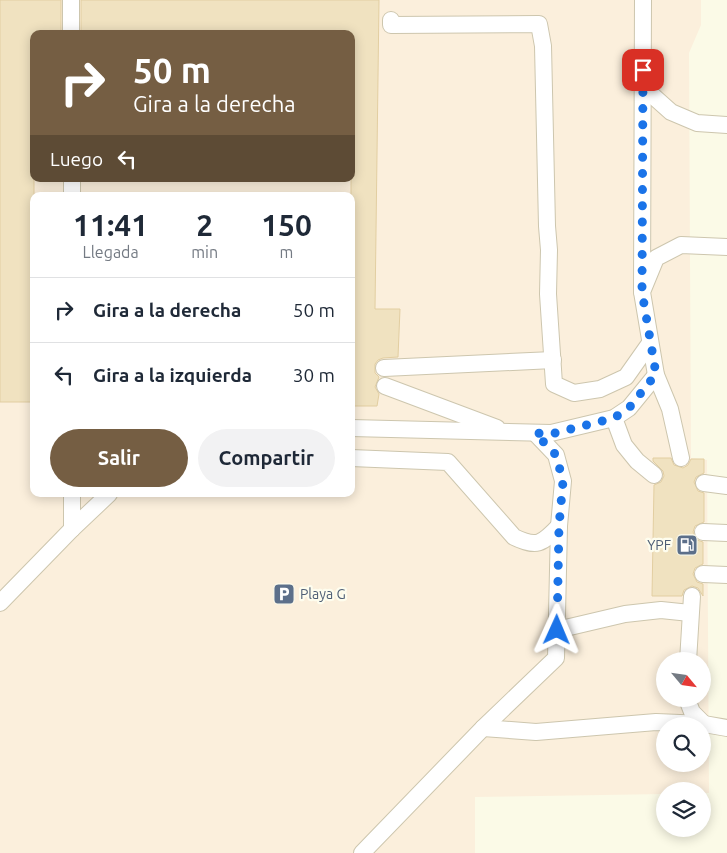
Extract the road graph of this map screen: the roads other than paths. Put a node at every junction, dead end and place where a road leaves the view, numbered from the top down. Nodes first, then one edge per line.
1 (71, 0) edge
2 (643, 0) edge
3 (391, 20) dead end
4 (71, 30) edge
5 (643, 87) junction
6 (727, 125) edge
7 (727, 247) edge
8 (642, 292) junction
9 (650, 344) junction
10 (553, 360) junction
11 (384, 368) dead end
12 (656, 374) junction
13 (384, 386) dead end
14 (614, 418) junction
15 (355, 428) edge
16 (509, 432) junction
17 (535, 433) junction
18 (355, 458) edge
19 (681, 458) dead end
20 (654, 475) dead end
21 (704, 483) dead end
22 (727, 486) edge
23 (72, 497) edge
24 (106, 497) edge
25 (559, 526) junction
26 (72, 530) junction
27 (704, 532) dead end
28 (727, 533) edge
29 (703, 574) dead end
30 (727, 575) edge
31 (692, 596) dead end
32 (0, 604) edge
33 (690, 613) junction
34 (557, 630) junction
35 (688, 652) edge
36 (656, 722) edge
37 (711, 725) edge
38 (483, 728) junction
39 (727, 728) edge
40 (362, 853) edge

1 - 4 lane
2 - 5 lane
3 - 10 lane
5 - 6 lane
5 - 8 lane
7 - 8 lane
8 - 9 lane
9 - 10 lane
9 - 12 lane
10 - 11 lane
12 - 14 lane
12 - 19 lane
13 - 16 lane
14 - 17 lane
14 - 20 lane
15 - 16 lane
16 - 17 lane
17 - 25 lane
18 - 25 lane
21 - 22 lane
23 - 26 lane
24 - 26 lane
25 - 34 lane
26 - 32 lane
27 - 28 lane
29 - 30 lane
31 - 33 lane
33 - 34 lane
33 - 35 lane
34 - 38 lane
36 - 38 lane
37 - 39 lane
38 - 40 lane

